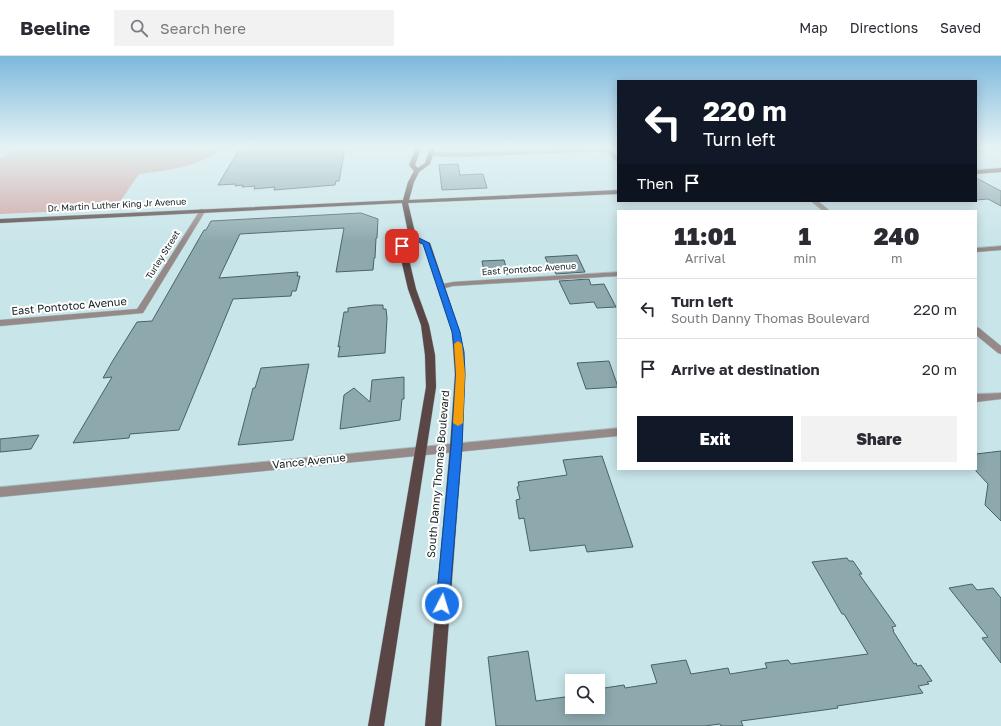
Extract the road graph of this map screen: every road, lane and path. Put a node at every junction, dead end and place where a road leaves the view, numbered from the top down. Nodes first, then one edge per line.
1 (412, 179) edge
2 (617, 192) edge
3 (404, 202) junction
4 (815, 202) edge
5 (203, 210) junction
6 (826, 210) edge
7 (0, 221) edge
8 (413, 238) junction
9 (1001, 248) edge
10 (977, 250) edge
11 (617, 274) edge
12 (441, 287) junction
13 (140, 311) joint
14 (0, 323) edge
15 (977, 331) edge
16 (1001, 351) edge
17 (1001, 396) edge
18 (977, 398) edge
19 (617, 432) edge
20 (456, 447) junction
21 (421, 450) junction
22 (0, 492) edge
23 (376, 726) edge
24 (433, 726) edge

1 - 3 main road
2 - 3 main road, Dr. Martin Luther King Jr Avenue
3 - 5 main road, Dr. Martin Luther King Jr Avenue
3 - 8 main road
4 - 6 street
5 - 7 main road, Dr. Martin Luther King Jr Avenue
5 - 13 street, Turley Street
8 - 12 main road, South Danny Thomas Boulevard
8 - 21 main road, South Danny Thomas Boulevard
9 - 10 street
11 - 12 street, East Pontotoc Avenue
12 - 20 main road, South Danny Thomas Boulevard
13 - 14 street, East Pontotoc Avenue
15 - 16 street
17 - 18 street
19 - 20 street, Vance Avenue
20 - 21 street, Vance Avenue
20 - 24 main road, South Danny Thomas Boulevard
21 - 22 street, Vance Avenue
21 - 23 main road, South Danny Thomas Boulevard

